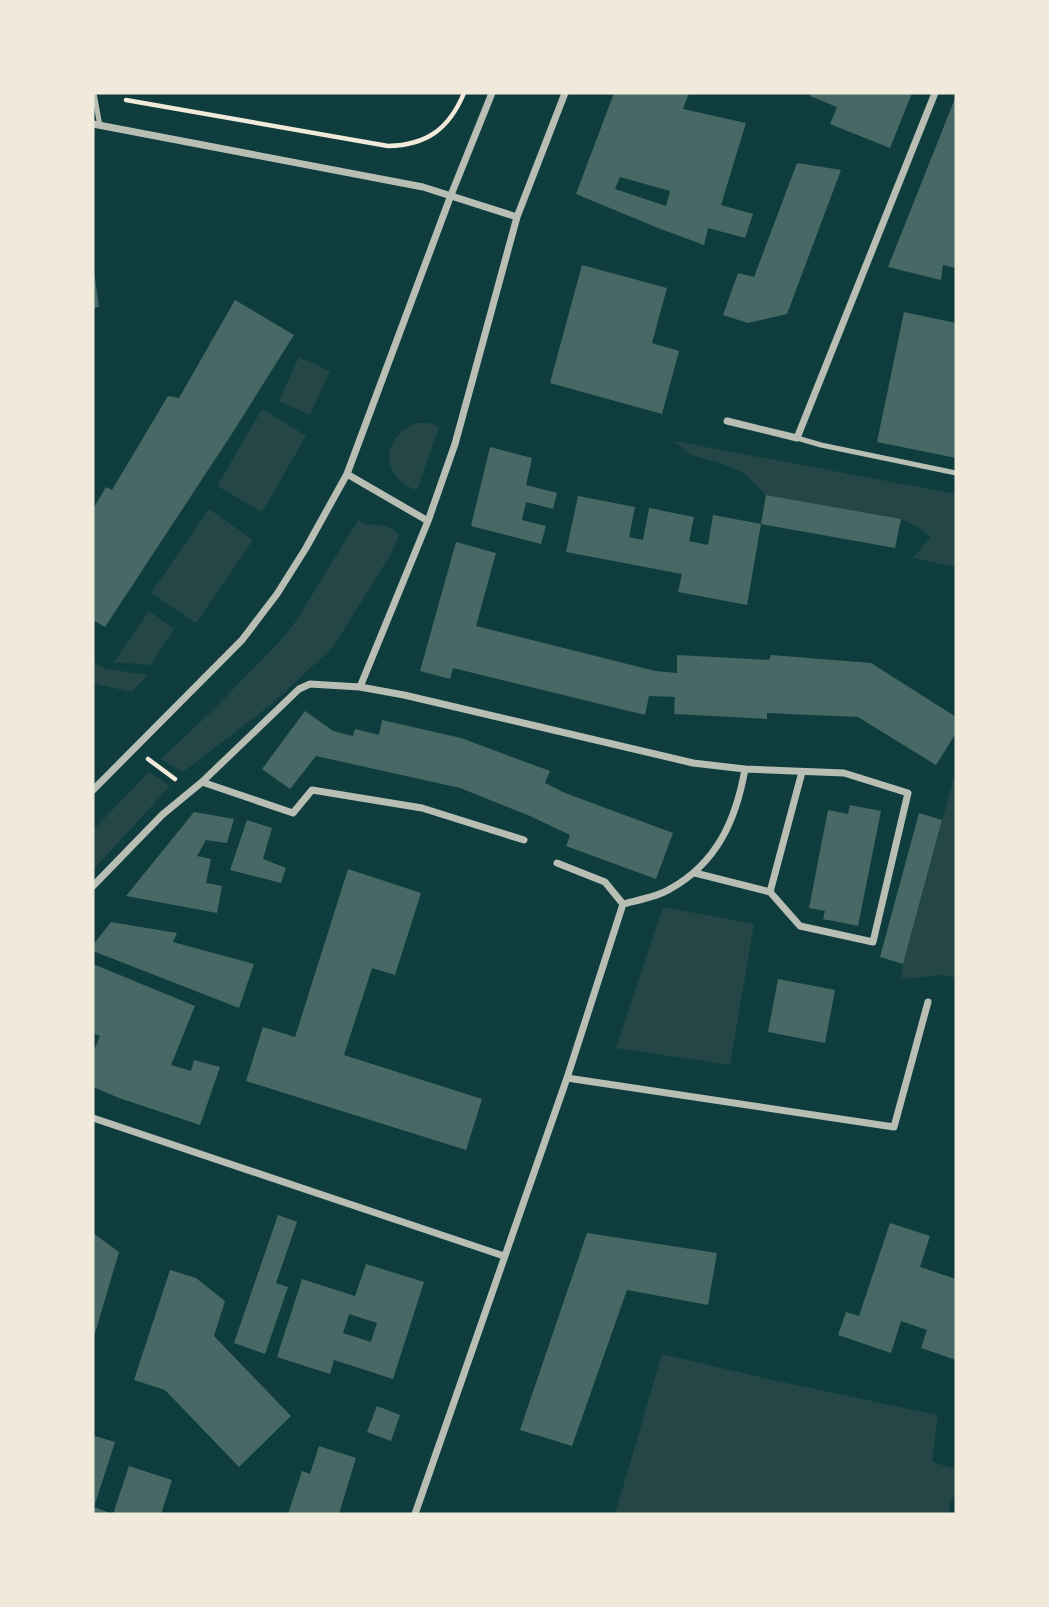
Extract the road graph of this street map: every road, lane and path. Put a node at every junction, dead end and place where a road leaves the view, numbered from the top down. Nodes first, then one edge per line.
1 (94, 93) edge
2 (464, 93) edge
3 (492, 93) edge
4 (565, 93) edge
5 (935, 93) edge
6 (126, 100) dead end
7 (96, 125) edge
8 (451, 195) junction
9 (517, 217) junction
10 (727, 421) dead end
11 (797, 438) junction
12 (956, 473) edge
13 (347, 474) junction
14 (428, 521) junction
15 (360, 687) junction
16 (133, 749) junction
17 (746, 769) junction
18 (802, 772) junction
19 (202, 782) junction
20 (93, 790) edge
21 (190, 790) junction
22 (524, 840) dead end
23 (557, 863) dead end
24 (695, 873) junction
25 (93, 886) edge
26 (770, 892) junction
27 (624, 904) junction
28 (928, 1002) dead end
29 (567, 1078) junction
30 (93, 1118) edge
31 (504, 1256) junction
32 (415, 1514) edge

1 - 7 lane
2 - 6 path
3 - 8 street
4 - 9 street
5 - 11 street
7 - 8 street
8 - 9 street
8 - 13 street
9 - 14 street
10 - 11 street
11 - 12 lane
13 - 14 street
13 - 16 street
14 - 15 street
15 - 17 street
15 - 19 street
16 - 20 street
16 - 21 path
17 - 18 street
17 - 24 street
18 - 26 street
18 - 26 street
19 - 21 street
19 - 22 street
21 - 25 street
23 - 27 street
24 - 26 street
24 - 27 street
27 - 29 street
28 - 29 street
29 - 31 street
30 - 31 street
31 - 32 street

